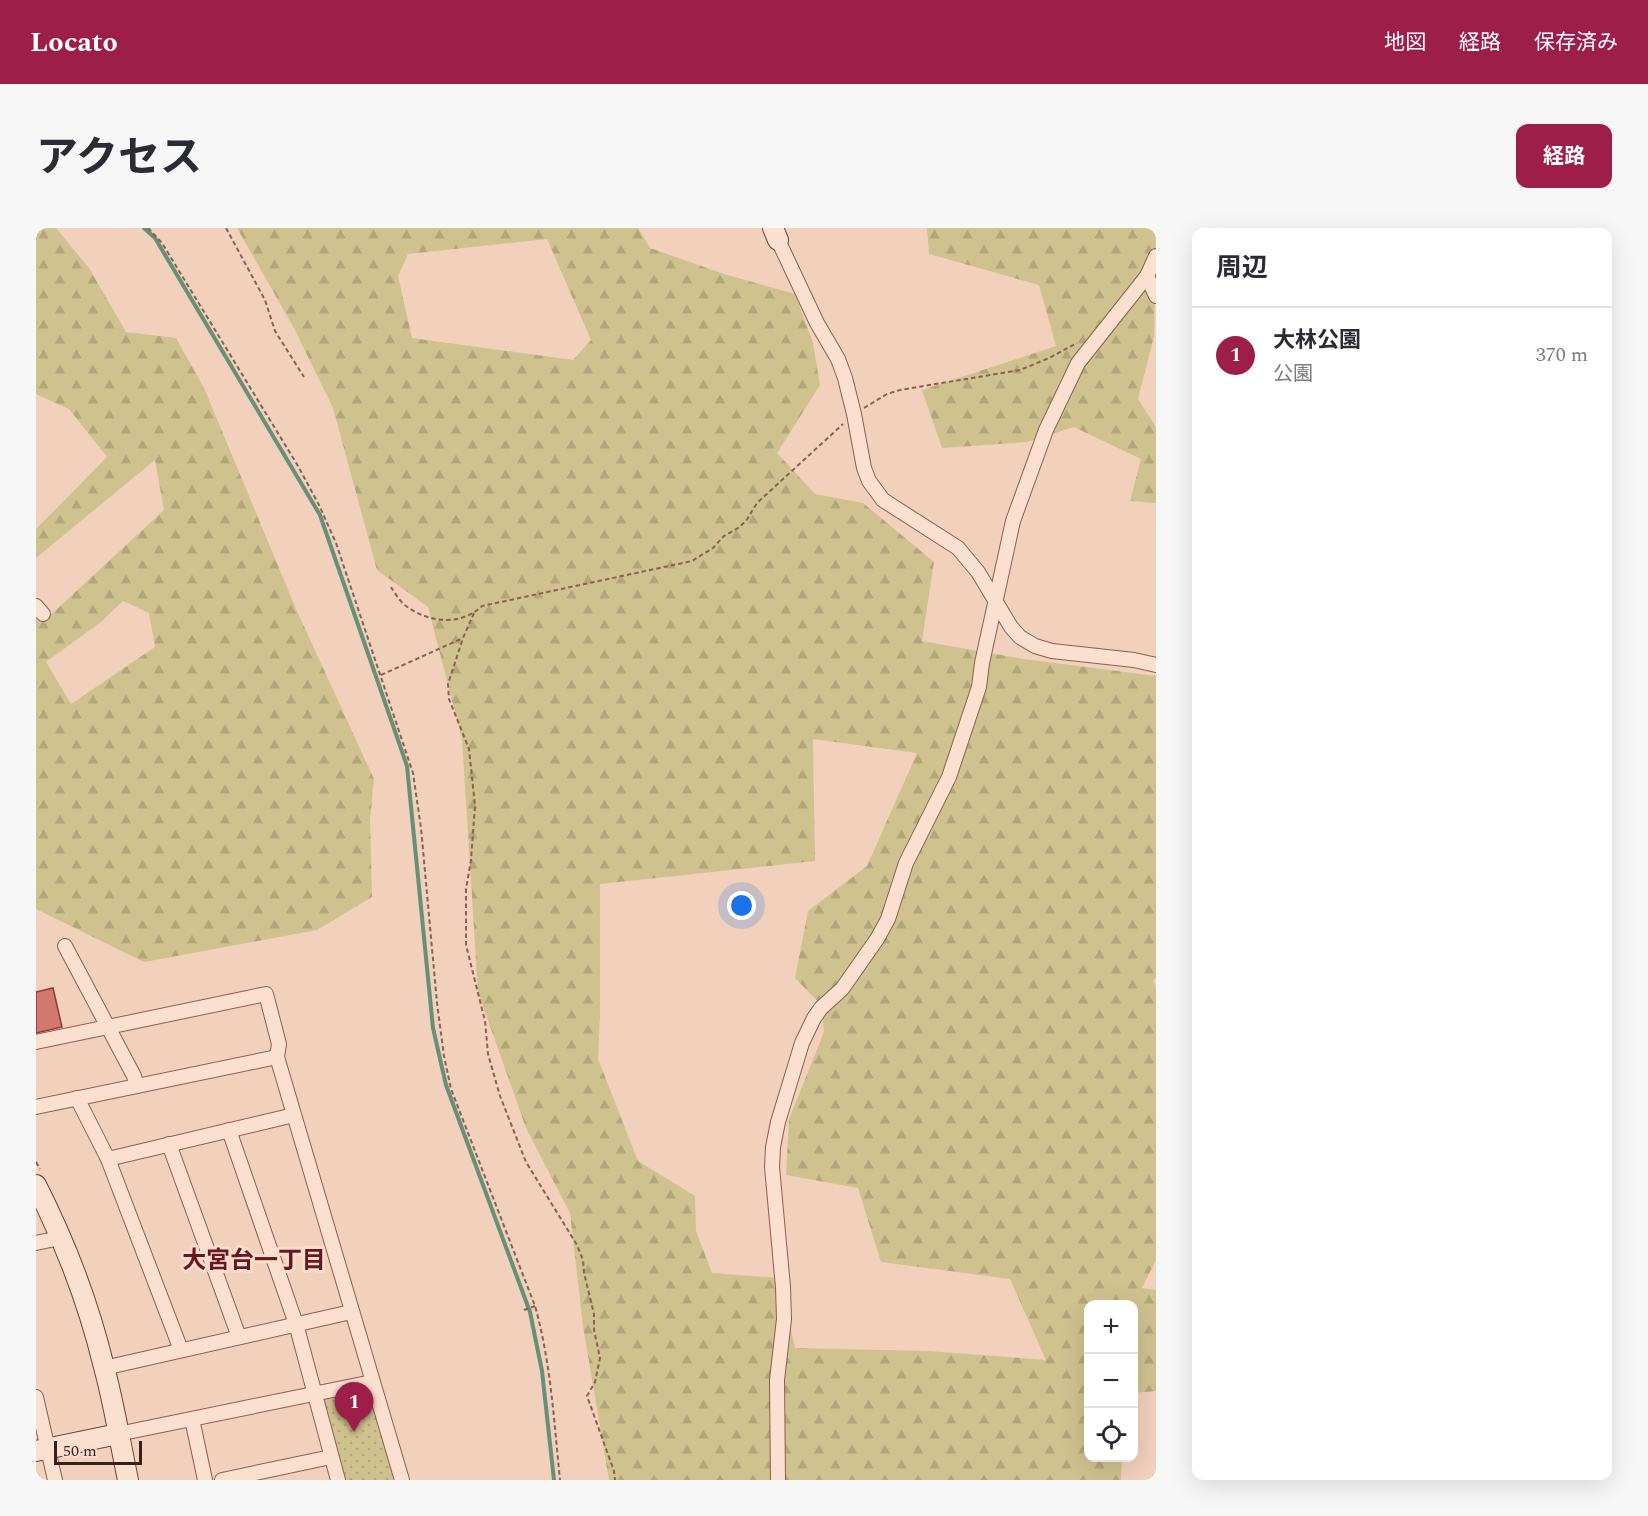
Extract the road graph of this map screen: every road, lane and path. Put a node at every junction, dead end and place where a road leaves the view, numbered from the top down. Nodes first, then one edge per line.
1 (148, 228) edge
2 (226, 228) edge
3 (776, 234) edge
4 (1156, 256) edge
5 (1152, 278) edge
6 (1156, 296) edge
7 (1104, 329) junction
8 (304, 377) dead end
9 (854, 414) junction
10 (391, 587) dead end
11 (995, 600) junction
12 (474, 613) junction
13 (463, 638) junction
14 (1156, 665) edge
15 (381, 675) junction
16 (65, 946) dead end
17 (109, 1027) junction
18 (36, 1042) edge
19 (277, 1057) junction
20 (137, 1086) junction
21 (77, 1098) junction
22 (36, 1107) edge
23 (294, 1115) junction
24 (229, 1130) junction
25 (169, 1144) junction
26 (108, 1159) junction
27 (36, 1185) edge
28 (60, 1238) junction
29 (36, 1243) edge
30 (535, 1306) junction
31 (524, 1310) dead end
32 (351, 1312) junction
33 (296, 1324) junction
34 (238, 1337) junction
35 (181, 1350) junction
36 (104, 1368) junction
37 (372, 1382) junction
38 (314, 1394) junction
39 (36, 1397) edge
40 (192, 1419) junction
41 (118, 1434) junction
42 (42, 1450) edge
43 (331, 1457) junction
44 (55, 1480) edge
45 (128, 1480) edge
46 (205, 1480) edge
47 (222, 1480) edge
48 (338, 1480) edge
49 (402, 1480) edge
50 (560, 1480) edge
51 (615, 1480) edge
52 (778, 1480) edge

1 - 15 path
2 - 8 path
3 - 9 street
4 - 5 street
5 - 6 street
5 - 7 street
7 - 9 path
7 - 11 street
9 - 11 street
9 - 12 path
10 - 12 path
11 - 14 street
11 - 52 street
12 - 13 path
13 - 15 path
13 - 51 path
15 - 30 path
16 - 17 street
17 - 18 street
17 - 19 street
17 - 20 street
19 - 20 street
19 - 23 street
20 - 21 street
21 - 22 street
21 - 26 street
23 - 24 street
23 - 32 street
24 - 25 street
24 - 33 street
25 - 26 street
25 - 34 street
26 - 35 street
27 - 28 street
28 - 29 street
28 - 36 street
30 - 31 path
30 - 50 path
32 - 33 street
32 - 37 street
33 - 34 street
33 - 38 street
34 - 35 street
35 - 36 street
36 - 41 street
37 - 38 street
37 - 49 street
38 - 40 street
38 - 43 street
39 - 42 street
40 - 41 street
40 - 46 street
41 - 42 street
41 - 45 street
42 - 44 street
43 - 47 street
43 - 48 street

